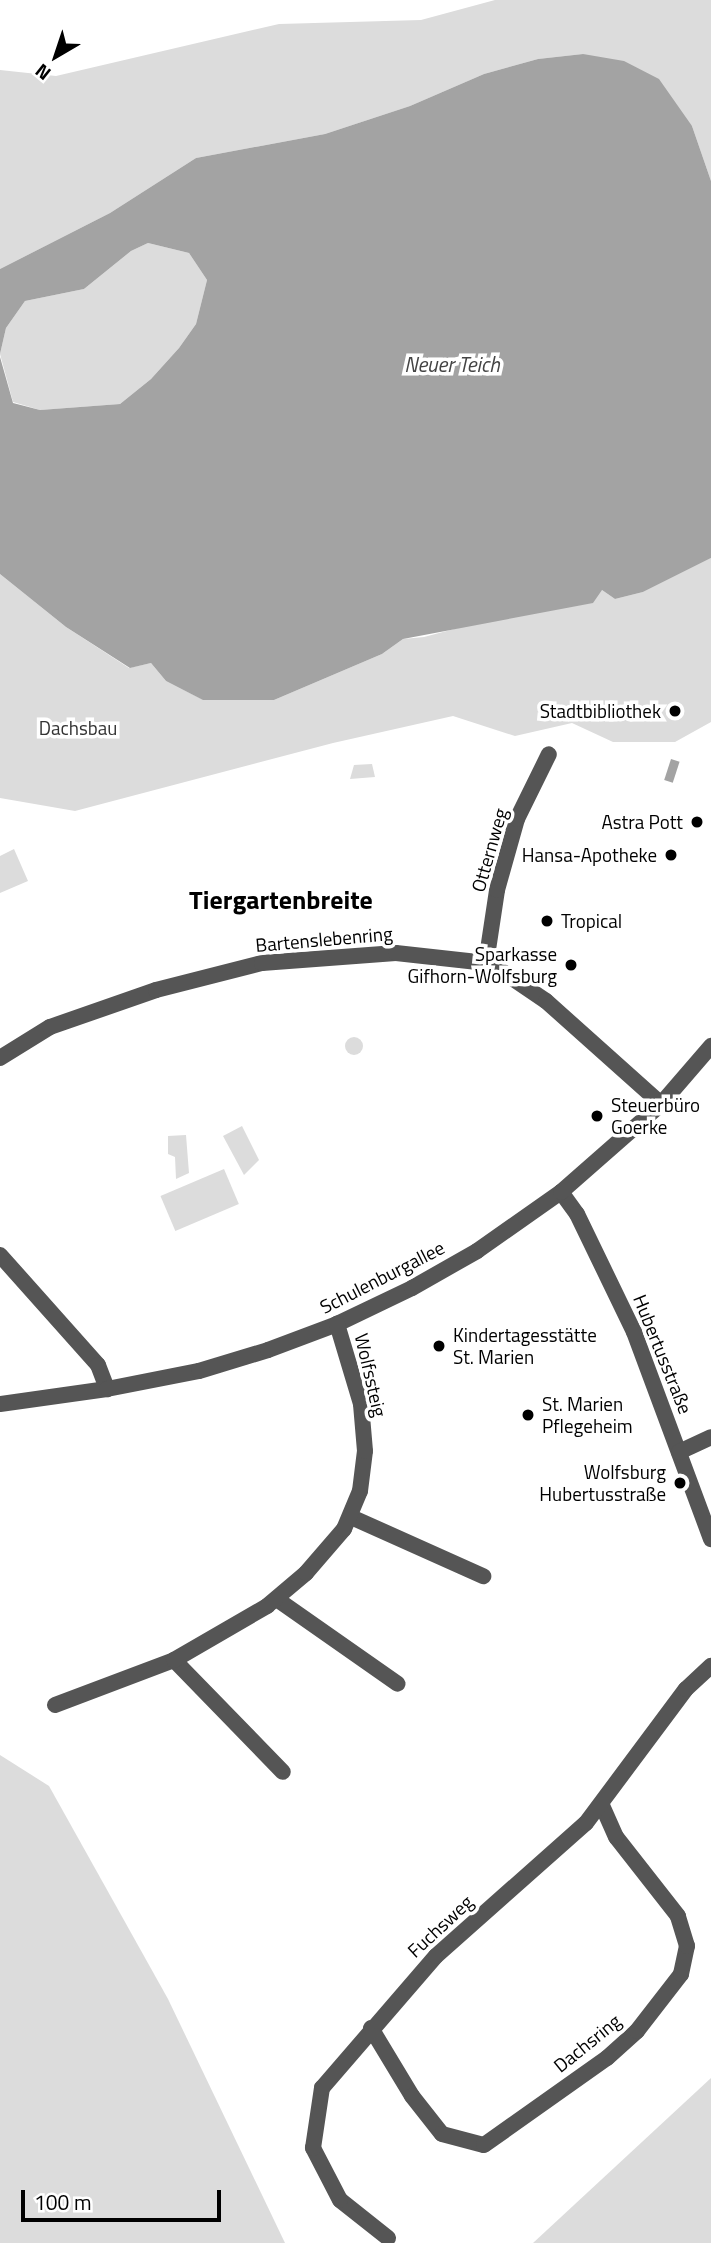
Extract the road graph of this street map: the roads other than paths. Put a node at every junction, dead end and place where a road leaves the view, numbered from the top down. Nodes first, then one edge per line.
1 (549, 754) dead end
2 (486, 963) junction
3 (711, 1046) edge
4 (0, 1058) edge
5 (661, 1104) junction
6 (561, 1192) junction
7 (0, 1255) edge
8 (337, 1324) junction
9 (107, 1389) junction
10 (0, 1404) edge
11 (711, 1437) edge
12 (679, 1452) junction
13 (351, 1517) junction
14 (711, 1539) edge
15 (483, 1576) dead end
16 (278, 1600) junction
17 (174, 1660) junction
18 (711, 1666) edge
19 (398, 1684) dead end
20 (55, 1705) dead end
21 (283, 1772) dead end
22 (601, 1804) junction
23 (371, 2028) junction
24 (388, 2238) dead end

1 - 2 street, Otternweg
2 - 4 street, Bartenslebenring
2 - 5 street, Bartenslebenring
3 - 5 street, Schulenburgallee
5 - 6 street, Schulenburgallee
6 - 8 street, Schulenburgallee
6 - 12 street, Hubertusstraße
7 - 9 street
8 - 9 street, Schulenburgallee
8 - 13 street, Wolfssteig
9 - 10 street, Schulenburgallee
11 - 12 street
12 - 14 street, Hubertusstraße
13 - 15 street
13 - 16 street, Wolfssteig
16 - 17 street, Wolfssteig
16 - 19 street
17 - 20 street, Wolfssteig
17 - 21 street
18 - 22 street, Fuchsweg
22 - 23 street, Fuchsweg
22 - 23 street, Dachsring
23 - 24 street, Fuchsweg

